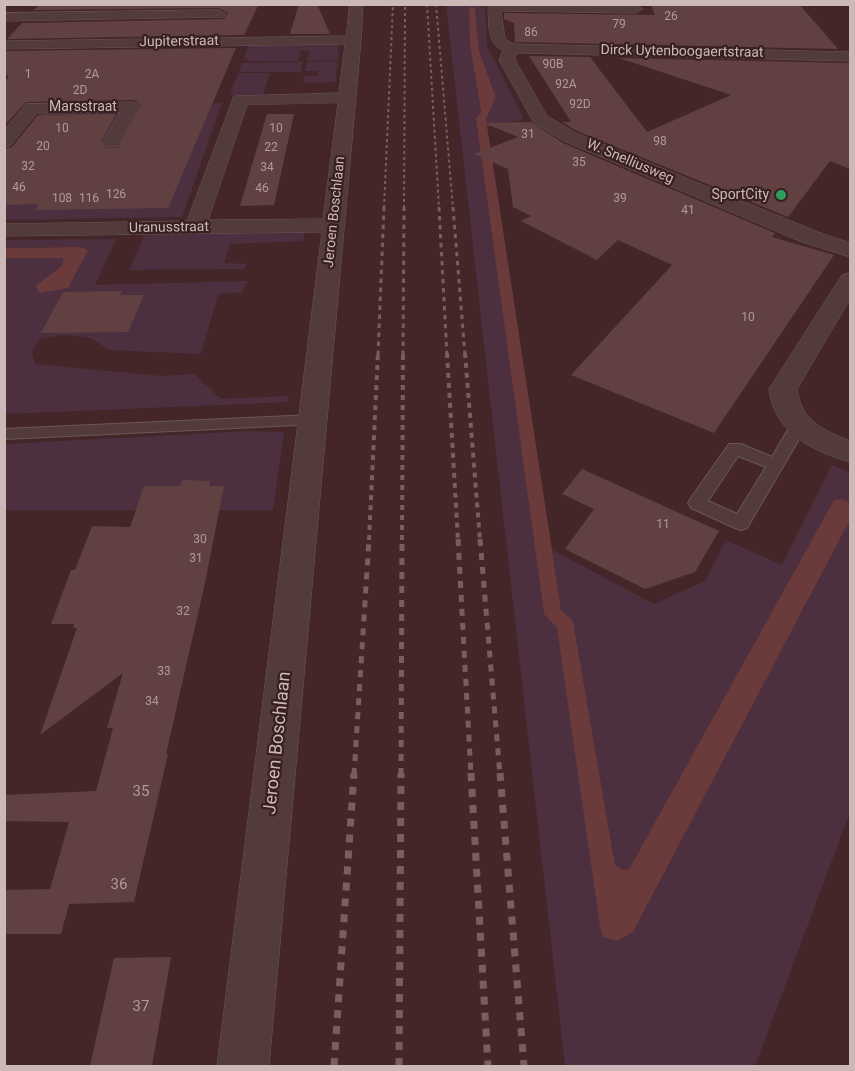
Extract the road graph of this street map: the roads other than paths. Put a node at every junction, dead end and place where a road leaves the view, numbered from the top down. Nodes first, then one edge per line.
1 (357, 4) edge
2 (495, 6) edge
3 (221, 9) edge
4 (637, 11) edge
5 (4, 17) edge
6 (354, 40) junction
7 (206, 42) junction
8 (4, 45) edge
9 (514, 48) junction
10 (850, 56) edge
11 (346, 98) junction
12 (4, 142) edge
13 (112, 142) dead end
14 (333, 225) junction
15 (195, 227) junction
16 (4, 230) edge
17 (850, 250) edge
18 (850, 280) edge
19 (313, 420) junction
20 (798, 426) junction
21 (4, 434) edge
22 (850, 453) edge
23 (776, 465) junction
24 (243, 1066) edge

1 - 6 street, Jeroen Boschlaan
2 - 4 street
2 - 9 street
3 - 5 street
3 - 7 street
6 - 7 street, Jupiterstraat
6 - 11 street, Jeroen Boschlaan
7 - 8 street, Jupiterstraat
9 - 10 street, Dirck Uytenboogaertstraat
9 - 17 street, W. Snelliusweg
11 - 14 street, Jeroen Boschlaan
11 - 15 street
12 - 13 street, Marsstraat
14 - 15 street, Uranusstraat
14 - 19 street, Jeroen Boschlaan
15 - 16 street, Uranusstraat
18 - 20 street
19 - 21 lane
19 - 24 street, Jeroen Boschlaan
20 - 22 street
20 - 23 lane
23 - 23 lane

